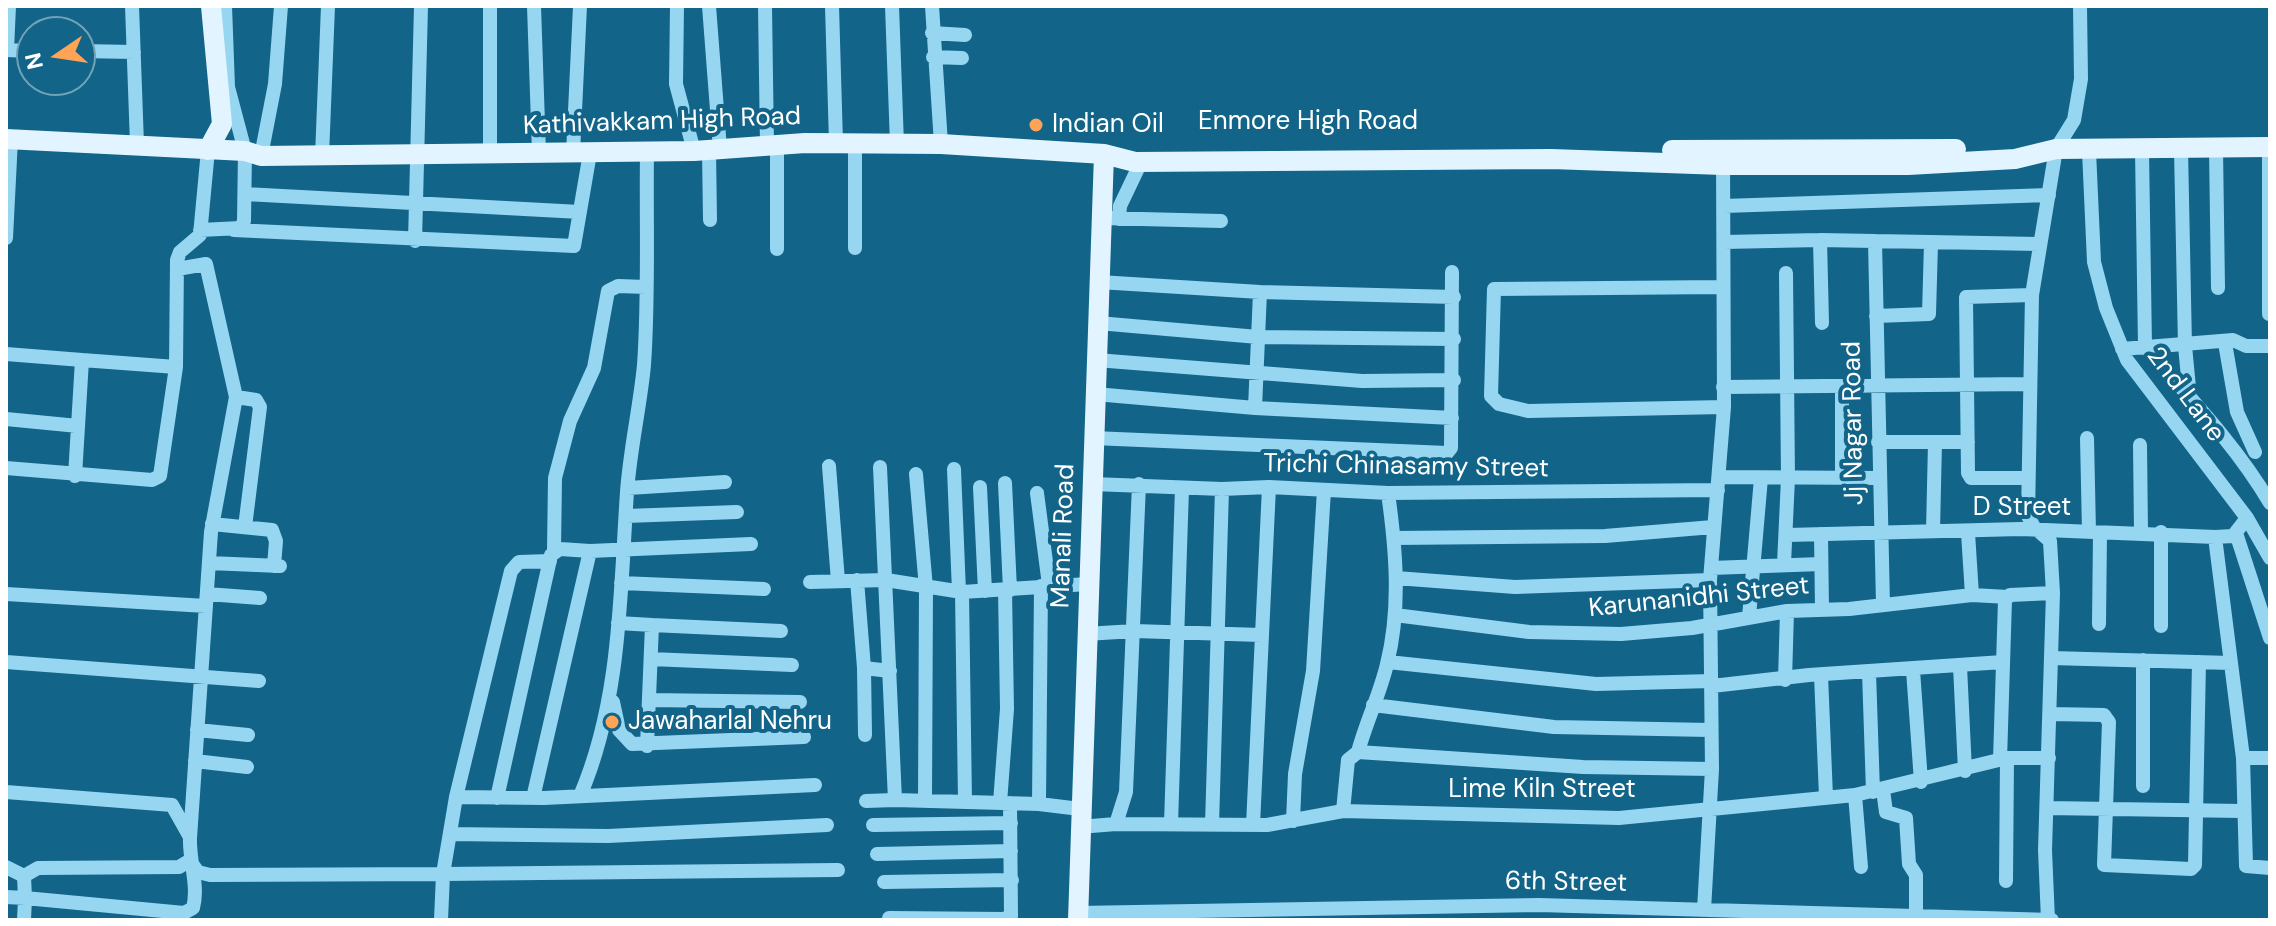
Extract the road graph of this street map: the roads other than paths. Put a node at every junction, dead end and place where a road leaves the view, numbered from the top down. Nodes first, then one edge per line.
1 (9, 6) edge
2 (132, 6) edge
3 (198, 6) edge
4 (211, 6) edge
5 (225, 6) edge
6 (281, 6) edge
7 (328, 6) edge
8 (421, 6) edge
9 (490, 6) edge
10 (534, 6) edge
11 (580, 6) edge
12 (677, 6) edge
13 (709, 6) edge
14 (765, 6) edge
15 (832, 6) edge
16 (892, 6) edge
17 (942, 6) edge
18 (2080, 6) edge
19 (932, 20) edge
20 (965, 35) dead end
21 (6, 50) edge
22 (96, 51) edge
23 (134, 52) junction
24 (933, 57) junction
25 (962, 58) dead end
26 (8, 139) edge
27 (137, 144) junction
28 (211, 144) junction
29 (845, 144) junction
30 (897, 144) junction
31 (941, 144) junction
32 (772, 146) junction
33 (2269, 147) edge
34 (2216, 148) junction
35 (2056, 149) junction
36 (2181, 149) junction
37 (708, 150) junction
38 (2142, 150) junction
39 (2089, 151) junction
40 (647, 152) junction
41 (539, 153) junction
42 (581, 153) junction
43 (253, 154) junction
44 (490, 154) junction
45 (417, 155) junction
46 (1111, 155) junction
47 (322, 156) junction
48 (1723, 158) junction
49 (1141, 162) junction
50 (245, 194) junction
51 (2049, 195) junction
52 (417, 202) junction
53 (1724, 206) junction
54 (580, 212) junction
55 (1110, 218) junction
56 (710, 220) dead end
57 (1221, 221) dead end
58 (200, 230) junction
59 (234, 230) junction
60 (6, 238) edge
61 (1820, 240) junction
62 (415, 241) junction
63 (1875, 241) junction
64 (1724, 242) junction
65 (1931, 243) junction
66 (2039, 244) junction
67 (855, 248) dead end
68 (777, 249) dead end
69 (177, 269) junction
70 (1452, 272) dead end
71 (1786, 273) dead end
72 (1099, 282) junction
73 (646, 287) junction
74 (1722, 287) junction
75 (2218, 288) dead end
76 (1260, 292) junction
77 (2032, 295) junction
78 (1454, 297) junction
79 (2269, 314) edge
80 (1876, 316) junction
81 (1098, 323) junction
82 (1822, 323) dead end
83 (1258, 337) junction
84 (1454, 339) junction
85 (2225, 343) junction
86 (2185, 346) junction
87 (2270, 346) edge
88 (2145, 347) junction
89 (2122, 349) junction
90 (6, 354) edge
91 (82, 360) junction
92 (1096, 360) junction
93 (176, 367) junction
94 (1257, 375) junction
95 (1454, 380) junction
96 (2030, 384) junction
97 (1967, 385) junction
98 (1723, 387) junction
99 (1787, 387) junction
100 (1842, 387) junction
101 (1877, 387) junction
102 (1095, 394) junction
103 (236, 397) junction
104 (2190, 398) junction
105 (1724, 407) junction
106 (1255, 408) junction
107 (1452, 418) junction
108 (6, 419) edge
109 (78, 426) junction
110 (1093, 438) junction
111 (2087, 438) dead end
112 (1878, 442) junction
113 (1935, 442) junction
114 (1968, 442) junction
115 (2140, 445) dead end
116 (2255, 452) dead end
117 (829, 466) dead end
118 (880, 467) dead end
119 (6, 468) edge
120 (954, 469) dead end
121 (916, 474) dead end
122 (75, 476) junction
123 (1761, 478) junction
124 (1788, 478) junction
125 (1842, 478) junction
126 (1878, 478) junction
127 (2028, 478) junction
128 (725, 482) dead end
129 (1005, 483) dead end
130 (1093, 484) junction
131 (1139, 484) junction
132 (1719, 484) junction
133 (980, 487) dead end
134 (1269, 487) junction
135 (628, 488) junction
136 (1182, 488) junction
137 (1222, 489) junction
138 (1324, 490) junction
139 (1037, 493) dead end
140 (1388, 493) junction
141 (2270, 503) edge
142 (737, 512) dead end
143 (626, 516) junction
144 (2247, 518) junction
145 (212, 524) junction
146 (245, 527) junction
147 (1713, 527) junction
148 (1933, 531) junction
149 (2141, 532) junction
150 (2161, 532) junction
151 (1880, 533) junction
152 (1968, 533) junction
153 (2042, 533) junction
154 (2094, 533) junction
155 (2236, 533) junction
156 (1821, 534) junction
157 (1787, 535) junction
158 (2215, 537) junction
159 (1394, 538) junction
160 (751, 544) dead end
161 (624, 547) junction
162 (590, 551) junction
163 (552, 556) junction
164 (2270, 558) edge
165 (209, 563) junction
166 (1784, 564) junction
167 (1821, 564) junction
168 (1752, 568) junction
169 (1711, 574) junction
170 (1396, 578) junction
171 (857, 580) junction
172 (886, 580) junction
173 (838, 581) junction
174 (810, 582) dead end
175 (621, 583) junction
176 (1088, 584) junction
177 (1045, 586) junction
178 (926, 588) junction
179 (764, 589) dead end
180 (1008, 590) junction
181 (985, 591) junction
182 (960, 592) junction
183 (2053, 593) junction
184 (6, 594) edge
185 (1972, 595) junction
186 (2008, 597) junction
187 (260, 598) dead end
188 (207, 600) junction
189 (1883, 605) junction
190 (1822, 609) junction
191 (1787, 611) junction
192 (1395, 615) junction
193 (1749, 617) junction
194 (618, 623) junction
195 (1711, 624) junction
196 (2099, 624) dead end
197 (652, 625) junction
198 (2161, 626) dead end
199 (781, 631) dead end
200 (1134, 631) junction
201 (1175, 633) junction
202 (1086, 634) junction
203 (1219, 634) junction
204 (1261, 635) junction
205 (2270, 638) edge
206 (2051, 658) junction
207 (651, 659) junction
208 (2143, 660) junction
209 (6, 662) edge
210 (1388, 662) junction
211 (2003, 662) junction
212 (2199, 662) junction
213 (2231, 663) junction
214 (792, 665) dead end
215 (1960, 666) junction
216 (864, 668) junction
217 (1913, 670) junction
218 (890, 671) junction
219 (1869, 672) junction
220 (1821, 675) junction
221 (201, 677) junction
222 (1785, 680) junction
223 (259, 681) dead end
224 (1712, 684) junction
225 (610, 690) junction
226 (649, 700) junction
227 (800, 702) dead end
228 (1373, 705) junction
229 (2051, 714) junction
230 (197, 730) junction
231 (1710, 730) junction
232 (248, 735) dead end
233 (865, 735) dead end
234 (804, 737) dead end
235 (647, 746) junction
236 (1358, 752) junction
237 (2049, 758) junction
238 (2243, 758) junction
239 (2270, 758) edge
240 (2004, 759) junction
241 (195, 761) junction
242 (247, 767) dead end
243 (1712, 769) junction
244 (1965, 771) junction
245 (1921, 782) junction
246 (815, 785) dead end
247 (2143, 786) dead end
248 (1878, 791) junction
249 (6, 792) edge
250 (1855, 795) junction
251 (580, 796) junction
252 (456, 797) junction
253 (1826, 797) junction
254 (497, 798) junction
255 (533, 798) junction
256 (895, 800) junction
257 (925, 800) junction
258 (866, 801) dead end
259 (965, 802) junction
260 (1005, 803) junction
261 (1039, 804) junction
262 (1710, 807) junction
263 (2047, 808) junction
264 (2104, 810) junction
265 (1343, 811) junction
266 (2242, 811) junction
267 (2195, 812) junction
268 (1080, 818) junction
269 (1293, 821) junction
270 (1011, 823) junction
271 (1116, 824) junction
272 (1171, 824) junction
273 (827, 825) dead end
274 (873, 825) dead end
275 (1212, 825) junction
276 (1253, 825) junction
277 (450, 834) junction
278 (190, 838) junction
279 (1011, 851) junction
280 (877, 854) dead end
281 (189, 861) junction
282 (6, 867) edge
283 (1861, 867) dead end
284 (2270, 868) edge
285 (838, 870) dead end
286 (443, 874) junction
287 (24, 876) junction
288 (1012, 880) junction
289 (2006, 881) dead end
290 (884, 882) dead end
291 (6, 897) edge
292 (25, 908) edge
293 (1704, 910) junction
294 (1916, 915) junction
295 (1078, 916) edge
296 (889, 918) edge
297 (441, 920) edge
298 (2050, 920) edge

1 - 21 street
2 - 23 street
3 - 28 main road
4 - 28 main road
5 - 43 street
6 - 43 street
7 - 47 street
8 - 45 street
9 - 44 street
10 - 41 street
11 - 42 street
12 - 37 street
13 - 37 street
14 - 32 street
15 - 29 street
16 - 30 street
17 - 19 street
18 - 35 street
19 - 20 street
19 - 24 street
22 - 23 street
23 - 27 street
24 - 25 street
24 - 31 street
26 - 27 main road, Kathivakkam High Road
26 - 60 street
27 - 28 main road, Kathivakkam High Road
28 - 43 main road, Kathivakkam High Road
28 - 58 street
29 - 30 main road, Kathivakkam High Road
29 - 32 main road, Kathivakkam High Road
29 - 67 street
30 - 31 main road, Kathivakkam High Road
31 - 46 main road, Kathivakkam High Road
32 - 37 main road, Kathivakkam High Road
32 - 68 street
33 - 34 main road, Enmore High Road
33 - 79 street
34 - 36 main road, Enmore High Road
34 - 75 street
35 - 39 main road, Enmore High Road
35 - 48 main road, Enmore High Road
35 - 51 street
36 - 38 main road, Enmore High Road
36 - 86 street
37 - 40 main road, Kathivakkam High Road
37 - 56 street
38 - 39 main road, Enmore High Road
38 - 88 street
39 - 89 street, 2nd Lane
40 - 42 main road, Kathivakkam High Road
40 - 73 street
41 - 42 main road, Kathivakkam High Road
41 - 44 main road, Kathivakkam High Road
42 - 54 street
43 - 47 main road, Kathivakkam High Road
43 - 50 street
44 - 45 main road, Kathivakkam High Road
45 - 47 main road, Kathivakkam High Road
45 - 52 street
46 - 48 main road, Enmore High Road
46 - 49 main road, Enmore High Road
46 - 55 main road, Manali Road
48 - 49 main road, Enmore High Road
48 - 53 street
49 - 55 street
50 - 52 street
50 - 59 street
51 - 53 street
51 - 66 street
52 - 54 street
52 - 62 street
53 - 64 street
54 - 62 street
55 - 57 street
55 - 72 main road, Manali Road
58 - 59 street
58 - 69 street
59 - 62 street
61 - 63 street
61 - 64 street
61 - 82 street
63 - 65 street
63 - 80 street, Jj Nagar Road
64 - 74 street
65 - 66 street
65 - 80 street
66 - 77 street
69 - 93 street
69 - 103 street
70 - 78 street
71 - 99 street
72 - 76 street
72 - 81 main road, Manali Road
73 - 135 street
73 - 163 street
74 - 98 street
74 - 105 street
76 - 78 street
76 - 83 street
77 - 96 street
77 - 97 street
78 - 84 street
80 - 101 street, Jj Nagar Road
81 - 83 street
81 - 92 main road, Manali Road
83 - 84 street
83 - 94 street
84 - 95 street
85 - 86 street
85 - 87 street
85 - 116 street
86 - 88 street
86 - 104 street
88 - 89 street
88 - 104 street
89 - 144 street, 2nd Lane
90 - 91 street
91 - 93 street
91 - 109 street
92 - 94 street
92 - 102 main road, Manali Road
93 - 122 street
94 - 95 street
94 - 106 street
95 - 107 street
96 - 97 street
96 - 127 street
97 - 101 street
97 - 114 street
98 - 99 street
98 - 105 street
99 - 100 street
99 - 124 street
100 - 101 street
100 - 125 street
101 - 112 street, Jj Nagar Road
102 - 106 street
102 - 110 main road, Manali Road
103 - 145 street
103 - 146 street
104 - 141 street
105 - 132 street
106 - 107 street
107 - 110 street
108 - 109 street
109 - 122 street
110 - 130 main road, Manali Road
111 - 154 street
112 - 113 street
112 - 126 street, Jj Nagar Road
113 - 114 street
113 - 148 street
114 - 127 street
115 - 149 street
117 - 173 street
118 - 172 street
119 - 122 street
120 - 182 street
121 - 178 street
123 - 124 street, Trichi Chinasamy Street
123 - 132 street, Trichi Chinasamy Street
123 - 168 street
124 - 125 street, Trichi Chinasamy Street
124 - 157 street
125 - 126 street, Trichi Chinasamy Street
126 - 151 street, Jj Nagar Road
127 - 153 street
128 - 135 street
129 - 180 street
130 - 131 street, Trichi Chinasamy Street
130 - 176 main road, Manali Road
131 - 136 street, Trichi Chinasamy Street
131 - 200 street
132 - 140 street, Trichi Chinasamy Street
132 - 147 street
133 - 181 street
134 - 137 street, Trichi Chinasamy Street
134 - 138 street, Trichi Chinasamy Street
134 - 204 street
135 - 143 street
136 - 137 street, Trichi Chinasamy Street
136 - 201 street
137 - 203 street
138 - 140 street, Trichi Chinasamy Street
138 - 269 street
139 - 177 street
140 - 159 street
142 - 143 street
143 - 161 street
144 - 155 street
144 - 164 street, 2nd Lane
145 - 146 street
145 - 165 street
146 - 165 street
147 - 159 street
147 - 169 street
148 - 151 street, D Street
148 - 152 street, D Street
149 - 150 street, D Street
149 - 154 street, D Street
150 - 158 street, D Street
150 - 198 street
151 - 156 street, D Street
151 - 189 street, Jj Nagar Road
152 - 153 street, D Street
152 - 185 street
153 - 154 street, D Street
153 - 183 street
154 - 196 street
155 - 158 street, D Street
155 - 205 street
156 - 157 street, D Street
156 - 167 street
157 - 166 street
158 - 213 street
159 - 170 street
160 - 161 street
161 - 162 street
161 - 175 street
162 - 163 street
162 - 255 street
163 - 252 street
163 - 254 street
165 - 188 street
166 - 167 street
166 - 168 street
167 - 190 street
168 - 169 street
168 - 193 street
169 - 170 street
169 - 195 street
170 - 192 street
171 - 172 street
171 - 173 street
171 - 216 street
172 - 178 street
172 - 218 street
173 - 174 street
175 - 179 street
175 - 194 street
176 - 177 street
176 - 202 main road, Manali Road
177 - 180 street
177 - 261 street
178 - 182 street
178 - 257 street
180 - 181 street
180 - 260 street
181 - 182 street
182 - 259 street
183 - 186 street, Karunanidhi Street
183 - 206 street
184 - 188 street
185 - 186 street, Karunanidhi Street
185 - 189 street, Karunanidhi Street
186 - 211 street
187 - 188 street
188 - 221 street
189 - 190 street, Karunanidhi Street
190 - 191 street, Karunanidhi Street
191 - 193 street, Karunanidhi Street
191 - 222 street
192 - 195 street, Karunanidhi Street
192 - 210 street
193 - 195 street, Karunanidhi Street
194 - 197 street
194 - 225 street
195 - 224 street
197 - 199 street
197 - 207 street
200 - 201 street
200 - 202 street
200 - 271 street
201 - 203 street
201 - 272 street
202 - 268 main road, Manali Road
203 - 204 street
203 - 275 street
204 - 276 street
206 - 208 street
206 - 229 street
207 - 214 street
207 - 226 street
208 - 212 street
208 - 247 street
209 - 221 street
210 - 224 street
210 - 228 street
211 - 215 street
211 - 240 street
212 - 213 street
212 - 267 street
213 - 238 street
215 - 217 street
215 - 244 street
216 - 218 street
216 - 233 street
217 - 219 street
217 - 245 street
218 - 256 street
219 - 220 street
219 - 248 street
220 - 222 street
220 - 253 street
221 - 223 street
221 - 230 street
222 - 224 street
224 - 231 street
225 - 235 street
225 - 251 street
226 - 227 street
226 - 235 street
228 - 231 street
228 - 236 street
229 - 237 street
229 - 264 street
230 - 232 street
230 - 241 street
231 - 243 street
234 - 235 street
236 - 243 street
236 - 265 street
237 - 240 street, Lime Kiln Street
237 - 263 street
238 - 239 street
238 - 266 street
240 - 244 street, Lime Kiln Street
240 - 289 street
241 - 242 street
241 - 278 street
243 - 262 street
244 - 245 street, Lime Kiln Street
245 - 248 street, Lime Kiln Street
246 - 251 street
248 - 250 street, Lime Kiln Street
248 - 294 street
249 - 278 street
250 - 253 street, Lime Kiln Street
250 - 283 street
251 - 255 street
252 - 254 street
252 - 277 street
253 - 262 street, Lime Kiln Street
254 - 255 street
256 - 257 street, Lime Kiln Street
256 - 258 street, Lime Kiln Street
257 - 259 street, Lime Kiln Street
259 - 260 street, Lime Kiln Street
260 - 261 street, Lime Kiln Street
260 - 270 street
261 - 268 street, Lime Kiln Street
262 - 265 street, Lime Kiln Street
262 - 293 street
263 - 264 street
263 - 298 street
264 - 267 street
264 - 267 street
265 - 269 street, Lime Kiln Street
266 - 267 street
266 - 284 street
268 - 271 street, Lime Kiln Street
268 - 295 main road, Manali Road
269 - 276 street, Lime Kiln Street
270 - 274 street
270 - 279 street
271 - 272 street, Lime Kiln Street
272 - 275 street, Lime Kiln Street
273 - 277 street
275 - 276 street, Lime Kiln Street
277 - 286 street
278 - 281 street
279 - 280 street
279 - 288 street
281 - 286 street
281 - 287 street
281 - 292 street
282 - 287 street
285 - 286 street
286 - 297 street
287 - 292 street
288 - 290 street
288 - 296 street
291 - 292 street
293 - 294 street, 6th Street
293 - 295 street, 6th Street
294 - 298 street, 6th Street

